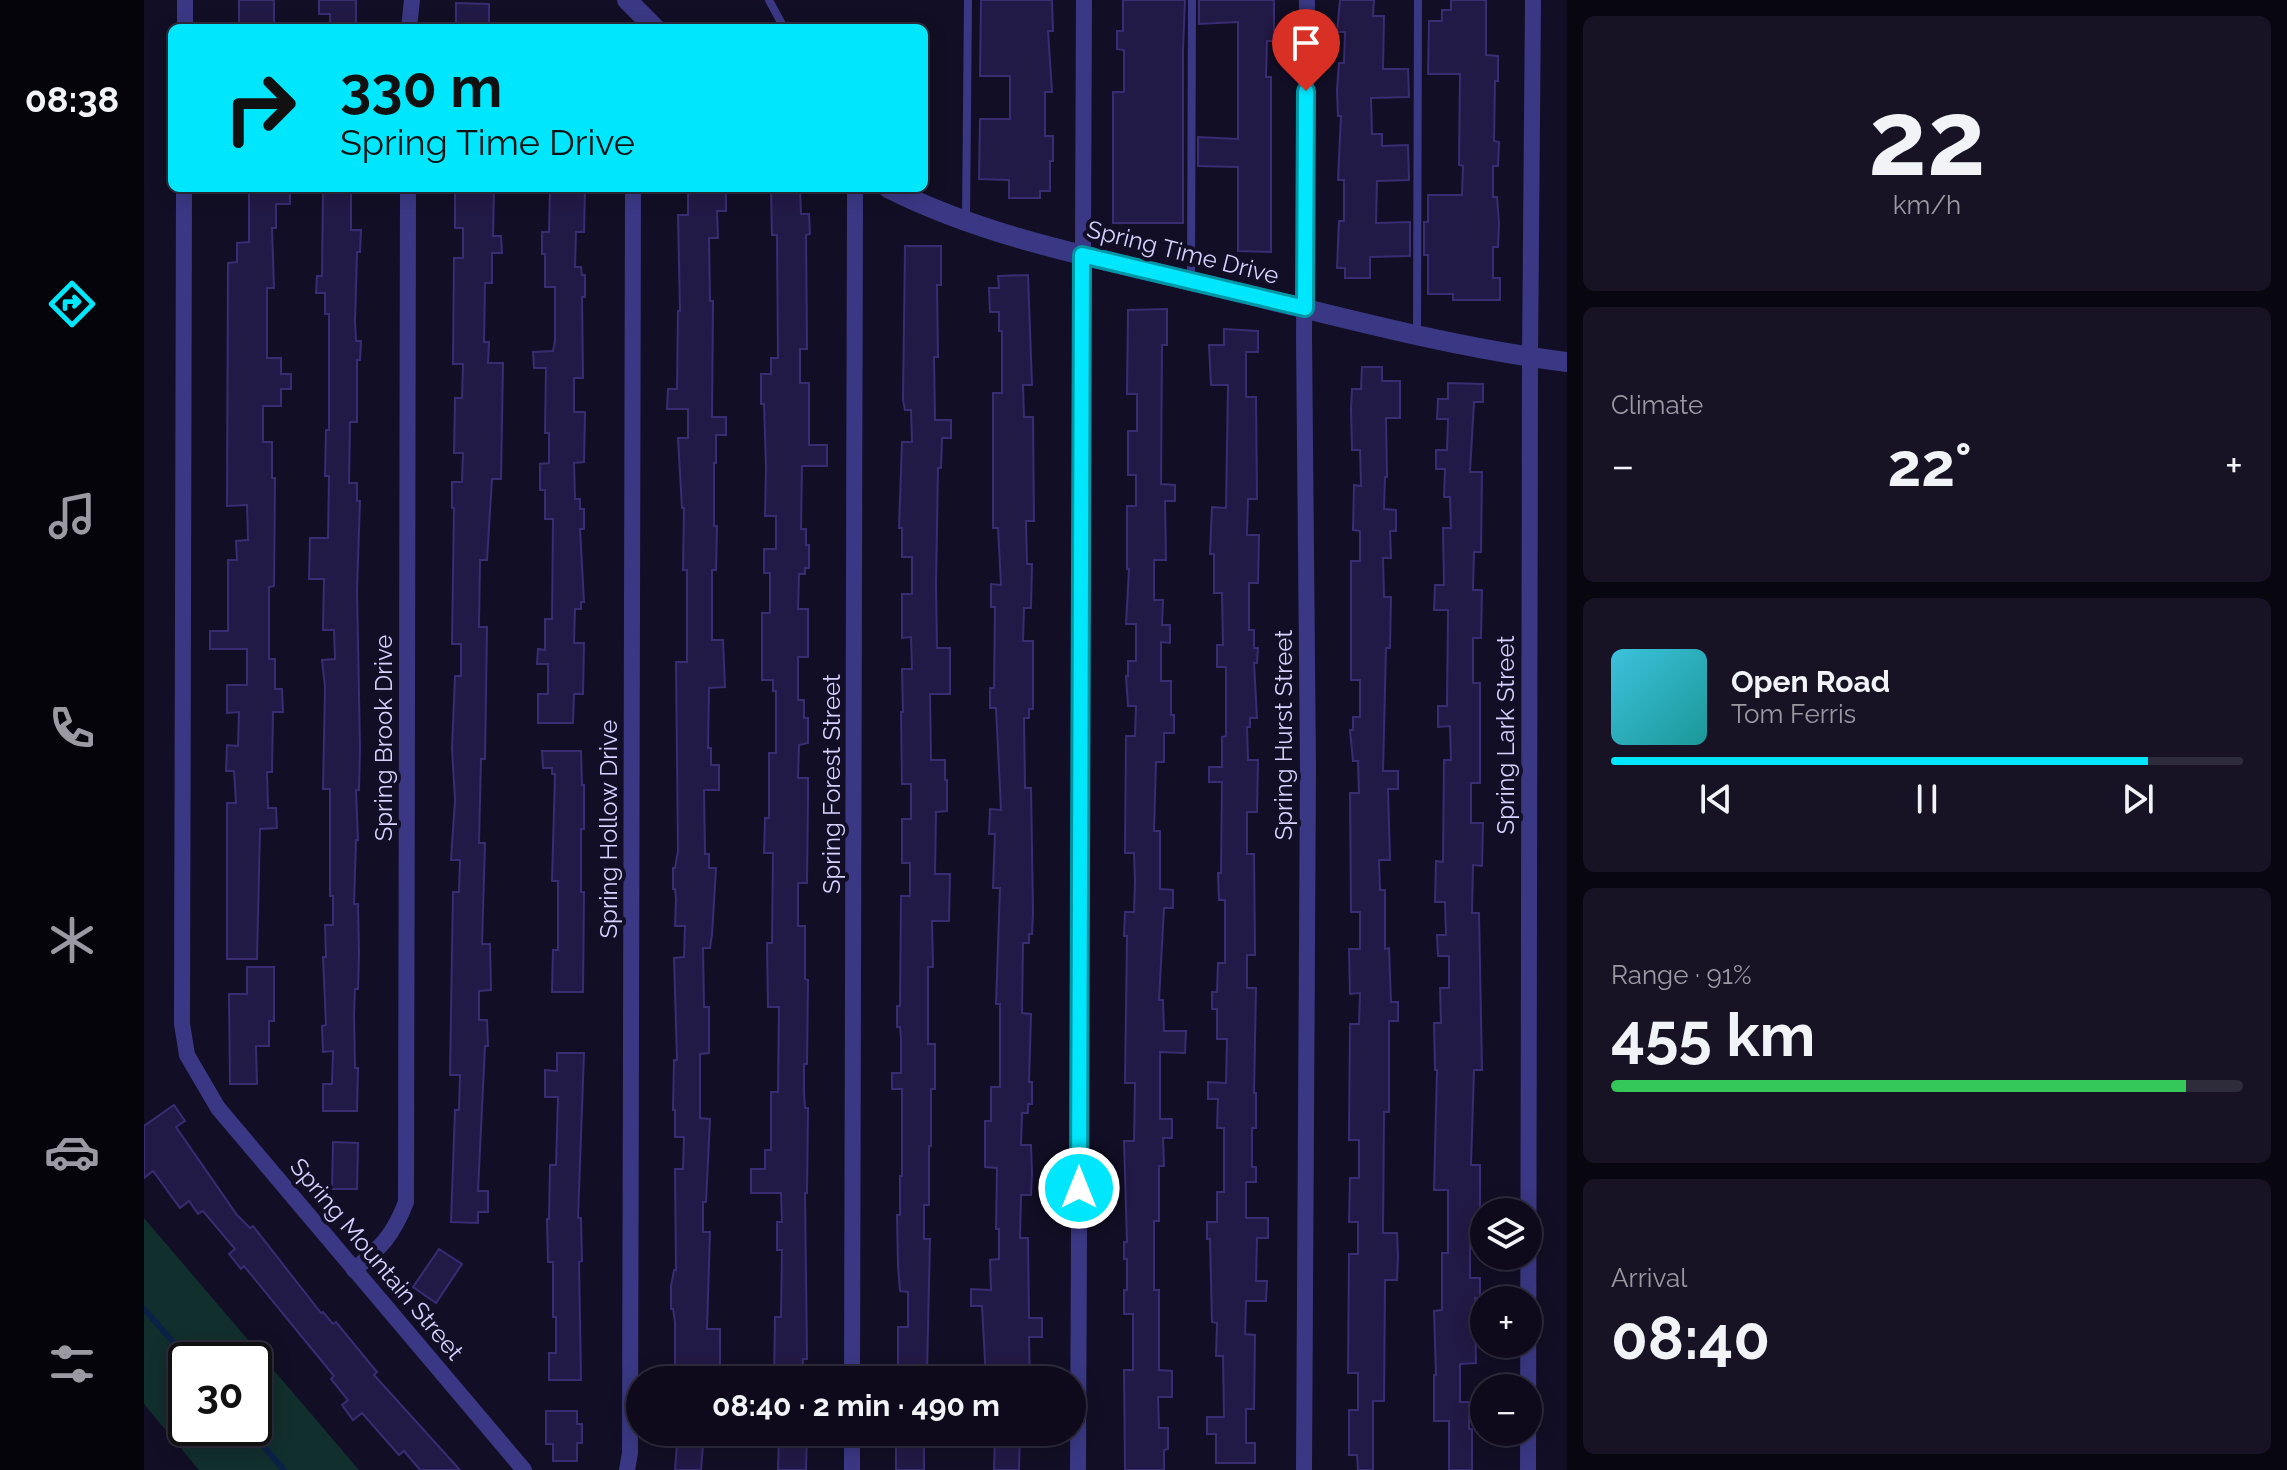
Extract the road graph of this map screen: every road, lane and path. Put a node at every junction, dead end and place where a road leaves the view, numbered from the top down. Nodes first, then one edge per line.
1 (185, 0) edge
2 (412, 0) edge
3 (627, 0) edge
4 (769, 0) edge
5 (968, 0) edge
6 (1084, 0) edge
7 (1192, 0) edge
8 (1307, 0) edge
9 (1418, 0) edge
10 (1533, 0) edge
11 (185, 24) edge
12 (409, 24) edge
13 (651, 24) edge
14 (782, 24) edge
15 (184, 192) edge
16 (408, 192) edge
17 (633, 192) edge
18 (855, 192) edge
19 (897, 192) edge
20 (966, 221) junction
21 (1082, 255) junction
22 (1191, 281) junction
23 (1305, 308) junction
24 (1417, 336) junction
25 (1530, 358) junction
26 (1567, 362) edge
27 (354, 1270) junction
28 (852, 1366) edge
29 (852, 1446) edge
30 (524, 1470) edge
31 (627, 1470) edge
32 (852, 1470) edge
33 (1078, 1470) edge
34 (1304, 1470) edge
35 (1528, 1470) edge

1 - 11 street
2 - 12 street
3 - 13 street
4 - 14 lane
5 - 20 lane
6 - 21 street
7 - 22 lane
8 - 23 street, Spring Hurst Street
9 - 24 lane
10 - 25 street, Spring Lark Street
15 - 27 street, Spring Mountain Street
16 - 27 street, Spring Brook Drive
17 - 31 street, Spring Hollow Drive
18 - 28 street, Spring Forest Street
19 - 20 street, Spring Time Drive
20 - 21 street, Spring Time Drive
21 - 22 street, Spring Time Drive
21 - 33 street
22 - 23 street, Spring Time Drive
23 - 24 street, Spring Time Drive
23 - 34 street, Spring Hurst Street
24 - 25 street, Spring Time Drive
25 - 26 street, Spring Time Drive
25 - 35 street, Spring Lark Street
27 - 30 street, Spring Mountain Street
29 - 32 street

